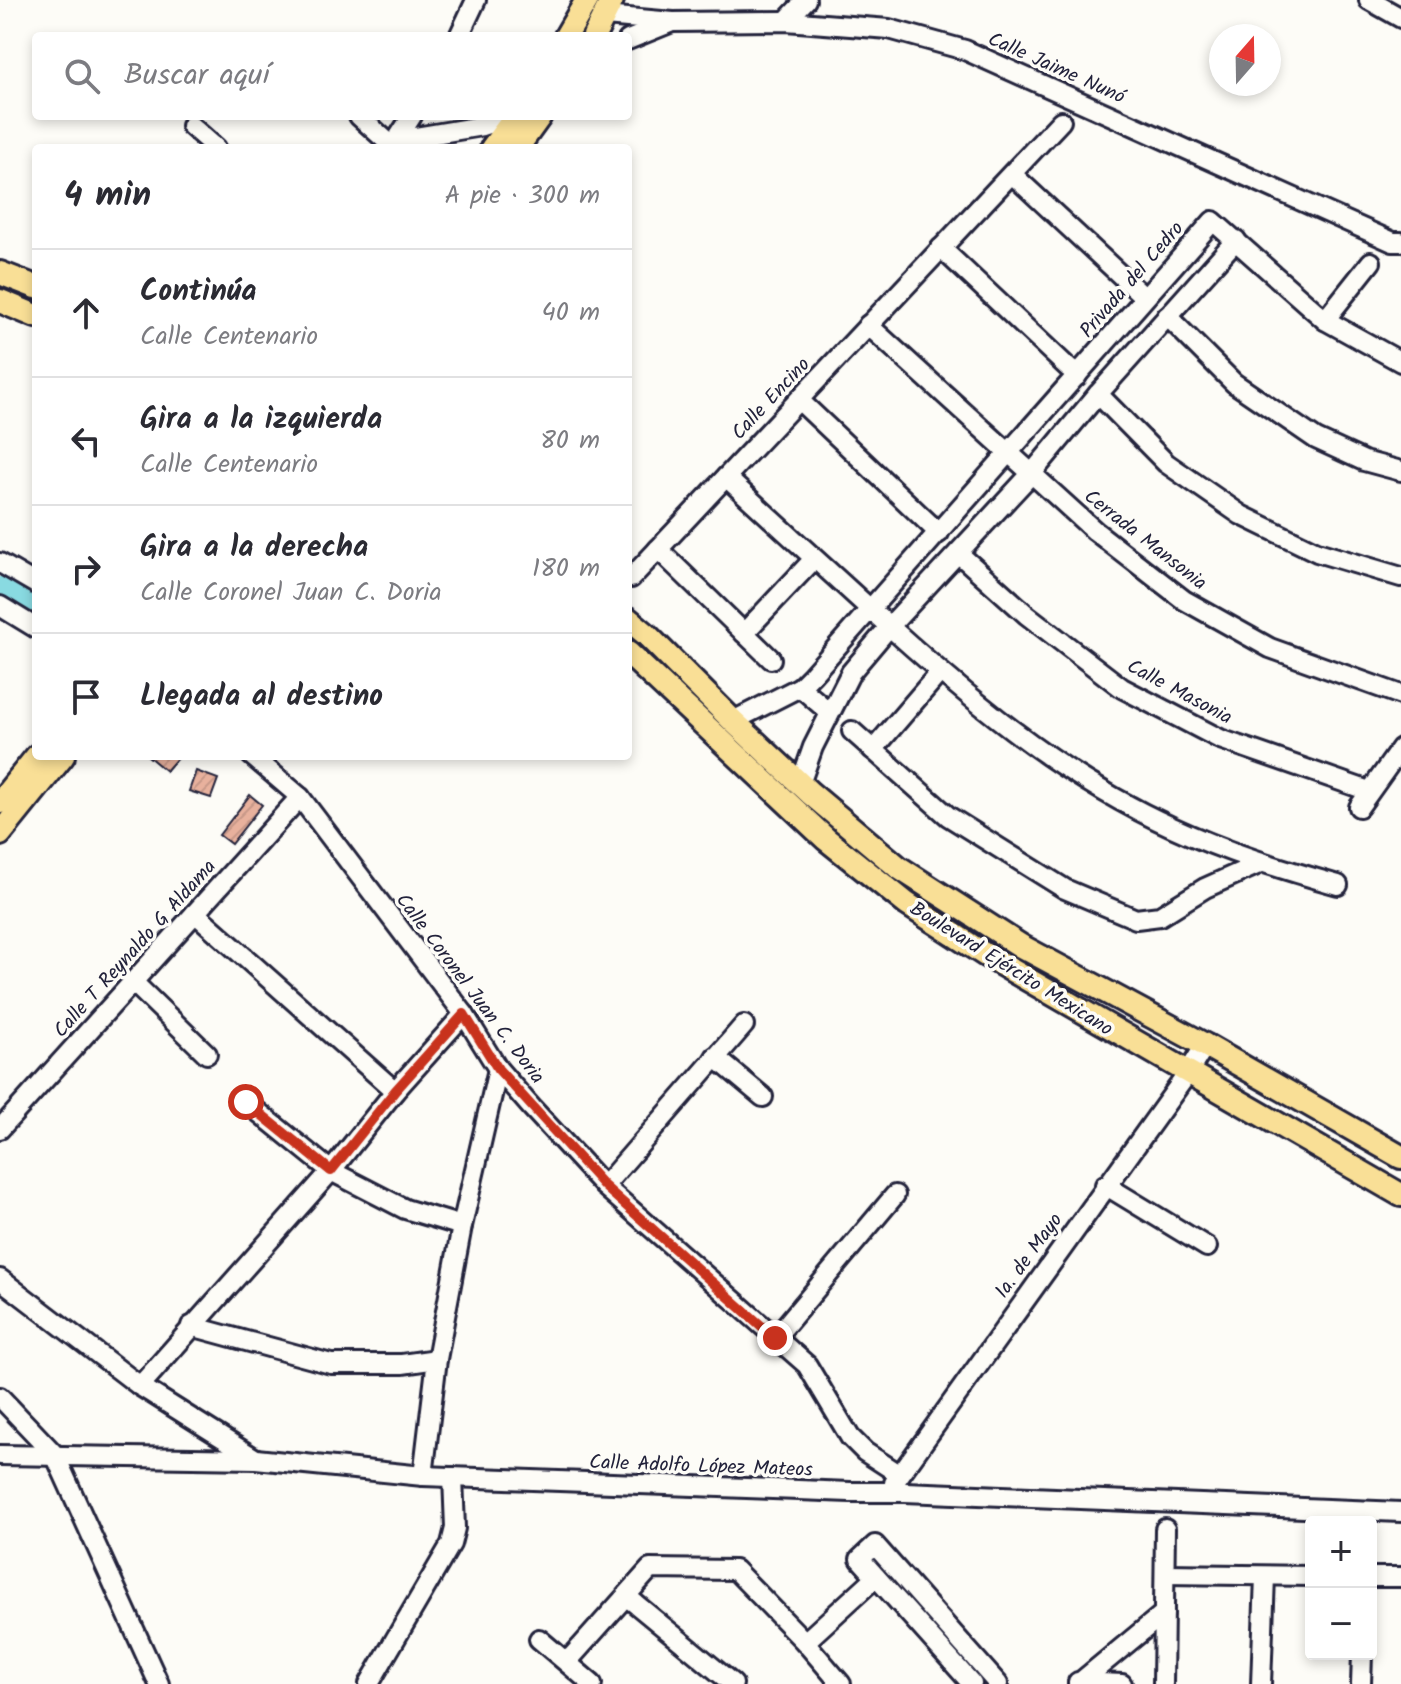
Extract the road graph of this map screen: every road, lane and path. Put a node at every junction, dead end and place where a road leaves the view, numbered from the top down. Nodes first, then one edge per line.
1 (476, 0) edge
2 (587, 0) edge
3 (806, 0) edge
4 (1369, 0) edge
5 (608, 8) edge
6 (1401, 18) edge
7 (786, 21) junction
8 (673, 22) junction
9 (461, 32) edge
10 (568, 32) edge
11 (596, 32) edge
12 (632, 38) edge
13 (364, 120) edge
14 (409, 120) edge
15 (501, 120) edge
16 (511, 120) edge
17 (537, 120) edge
18 (1061, 121) dead end
19 (191, 126) dead end
20 (211, 144) edge
21 (392, 144) edge
22 (394, 144) edge
23 (398, 144) edge
24 (495, 144) edge
25 (520, 144) edge
26 (1012, 174) junction
27 (1236, 240) junction
28 (1401, 242) edge
29 (941, 248) junction
30 (1371, 262) dead end
31 (0, 273) edge
32 (32, 285) edge
33 (1144, 297) junction
34 (0, 301) edge
35 (32, 314) edge
36 (1167, 316) junction
37 (1325, 320) junction
38 (868, 325) junction
39 (1401, 362) edge
40 (1077, 376) junction
41 (1098, 394) junction
42 (799, 400) junction
43 (1009, 453) junction
44 (1401, 471) edge
45 (1033, 472) junction
46 (726, 477) junction
47 (939, 533) junction
48 (658, 549) junction
49 (958, 553) junction
50 (814, 559) junction
51 (0, 563) edge
52 (632, 577) edge
53 (1401, 577) edge
54 (32, 582) edge
55 (0, 606) edge
56 (870, 608) junction
57 (632, 622) edge
58 (32, 626) edge
59 (889, 627) junction
60 (744, 633) junction
61 (830, 653) junction
62 (632, 657) edge
63 (771, 659) dead end
64 (851, 672) junction
65 (940, 672) junction
66 (800, 687) junction
67 (1401, 695) edge
68 (829, 712) junction
69 (733, 721) junction
70 (852, 731) dead end
71 (1401, 748) edge
72 (873, 750) junction
73 (34, 760) edge
74 (60, 760) edge
75 (257, 760) edge
76 (800, 784) junction
77 (300, 797) junction
78 (0, 802) edge
79 (0, 834) edge
80 (1261, 863) junction
81 (1338, 885) dead end
82 (195, 913) junction
83 (133, 982) junction
84 (464, 1014) junction
85 (744, 1025) dead end
86 (1205, 1045) junction
87 (207, 1054) dead end
88 (715, 1057) junction
89 (498, 1069) junction
90 (1188, 1073) junction
91 (395, 1091) junction
92 (763, 1097) dead end
93 (246, 1102) dead end
94 (0, 1129) edge
95 (1401, 1157) edge
96 (331, 1171) junction
97 (1105, 1185) junction
98 (604, 1186) junction
99 (895, 1195) dead end
100 (1401, 1195) edge
101 (462, 1226) junction
102 (1207, 1247) dead end
103 (0, 1279) edge
104 (191, 1326) junction
105 (775, 1338) junction
106 (437, 1359) junction
107 (140, 1386) junction
108 (0, 1397) edge
109 (0, 1455) edge
110 (55, 1455) junction
111 (256, 1459) junction
112 (899, 1474) junction
113 (423, 1476) junction
114 (453, 1477) junction
115 (890, 1492) junction
116 (1401, 1512) edge
117 (1165, 1529) dead end
118 (1165, 1574) junction
119 (1265, 1576) junction
120 (1305, 1576) edge
121 (876, 1577) junction
122 (1377, 1577) edge
123 (1401, 1577) edge
124 (626, 1596) junction
125 (1164, 1613) junction
126 (539, 1639) dead end
127 (805, 1642) junction
128 (1362, 1660) edge
129 (567, 1662) junction
130 (372, 1678) edge
131 (1078, 1683) edge
132 (159, 1684) edge
133 (391, 1684) edge
134 (592, 1684) edge
135 (733, 1684) edge
136 (841, 1684) edge
137 (972, 1684) edge
138 (998, 1684) edge
139 (1122, 1684) edge
140 (1163, 1684) edge
141 (1261, 1684) edge
142 (1361, 1684) edge

1 - 9 street
2 - 10 main road
3 - 7 street
4 - 6 street
5 - 8 street, Calle Jaime Nunó
5 - 11 main road
7 - 8 street, Calle Jaime Nunó
7 - 28 street, Calle Jaime Nunó
8 - 12 street, Calle Jaime Nunó
13 - 21 street
14 - 22 street
15 - 23 street
16 - 24 main road
17 - 25 main road
18 - 26 street, Calle Encino
19 - 20 street
26 - 29 street, Calle Encino
26 - 33 street
27 - 33 street, Privada del Cedro
27 - 36 street
27 - 37 street
29 - 38 street, Calle Encino
29 - 40 street
30 - 37 street
31 - 32 main road
33 - 40 street, Privada del Cedro
34 - 35 main road
36 - 41 street
36 - 44 street
37 - 39 street
38 - 42 street, Calle Encino
38 - 43 street, Cerrada Mansonia
40 - 43 street, Privada del Cedro
41 - 45 street
41 - 53 street
42 - 46 street, Calle Encino
42 - 47 street
43 - 45 street, Cerrada Mansonia
43 - 47 street, Privada del Cedro
45 - 49 street
45 - 67 street, Cerrada Mansonia
46 - 48 street, Calle Encino
46 - 50 street
47 - 56 street, Privada del Cedro
48 - 52 street, Calle Encino
48 - 60 street
49 - 59 street
49 - 71 street, Calle Masonia
50 - 56 street
50 - 60 street
51 - 54 street
55 - 58 street
56 - 59 street
56 - 61 street, Privada del Cedro
57 - 69 main road, Boulevard Ejército Mexicano
59 - 64 street
59 - 65 street
60 - 63 street
61 - 64 street
61 - 66 street, Privada del Cedro
62 - 90 main road, Boulevard Ejército Mexicano
64 - 68 street
65 - 72 street
65 - 80 street
66 - 68 street
66 - 69 street, Privada del Cedro
68 - 76 street
69 - 76 main road, Boulevard Ejército Mexicano
70 - 72 street
72 - 80 street
73 - 78 main road
74 - 79 main road
75 - 77 street, Calle Coronel Juan C. Doria
76 - 86 main road, Boulevard Ejército Mexicano
77 - 82 street, Calle T Reynaldo G Aldama
77 - 84 street, Calle Coronel Juan C. Doria
80 - 81 street
82 - 83 street, Calle T Reynaldo G Aldama
82 - 91 street
83 - 87 street
83 - 94 street, Calle T Reynaldo G Aldama
84 - 89 street, Calle Coronel Juan C. Doria
84 - 91 street
85 - 88 street
86 - 90 street, 1a. de Mayo
86 - 95 main road, Boulevard Ejército Mexicano
88 - 92 street
88 - 98 street
89 - 98 street, Calle Coronel Juan C. Doria
89 - 101 street
90 - 97 street, 1a. de Mayo
90 - 100 main road, Boulevard Ejército Mexicano
91 - 96 street
93 - 96 street
96 - 101 street
96 - 104 street
97 - 102 street
97 - 112 street, 1a. de Mayo
98 - 105 street, Calle Coronel Juan C. Doria
99 - 105 street
101 - 106 street
103 - 107 street
104 - 106 street
104 - 107 street
105 - 112 street, Calle Coronel Juan C. Doria
106 - 113 street
107 - 111 street
108 - 110 street
109 - 110 street, Calle Adolfo López Mateos
110 - 111 street, Calle Adolfo López Mateos
110 - 132 street
111 - 113 street, Calle Adolfo López Mateos
112 - 115 street, 1a. de Mayo
113 - 114 street, Calle Adolfo López Mateos
114 - 115 street, Calle Adolfo López Mateos
114 - 130 street
115 - 116 street, Calle Adolfo López Mateos
117 - 118 street
118 - 119 street
118 - 125 street
119 - 120 street
119 - 141 street
121 - 127 street
121 - 137 street
121 - 138 street
122 - 123 street
124 - 127 street
124 - 129 street
124 - 135 street
125 - 131 street
125 - 140 street
126 - 129 street
127 - 136 street
128 - 142 street
129 - 134 street
130 - 133 street
131 - 139 street

